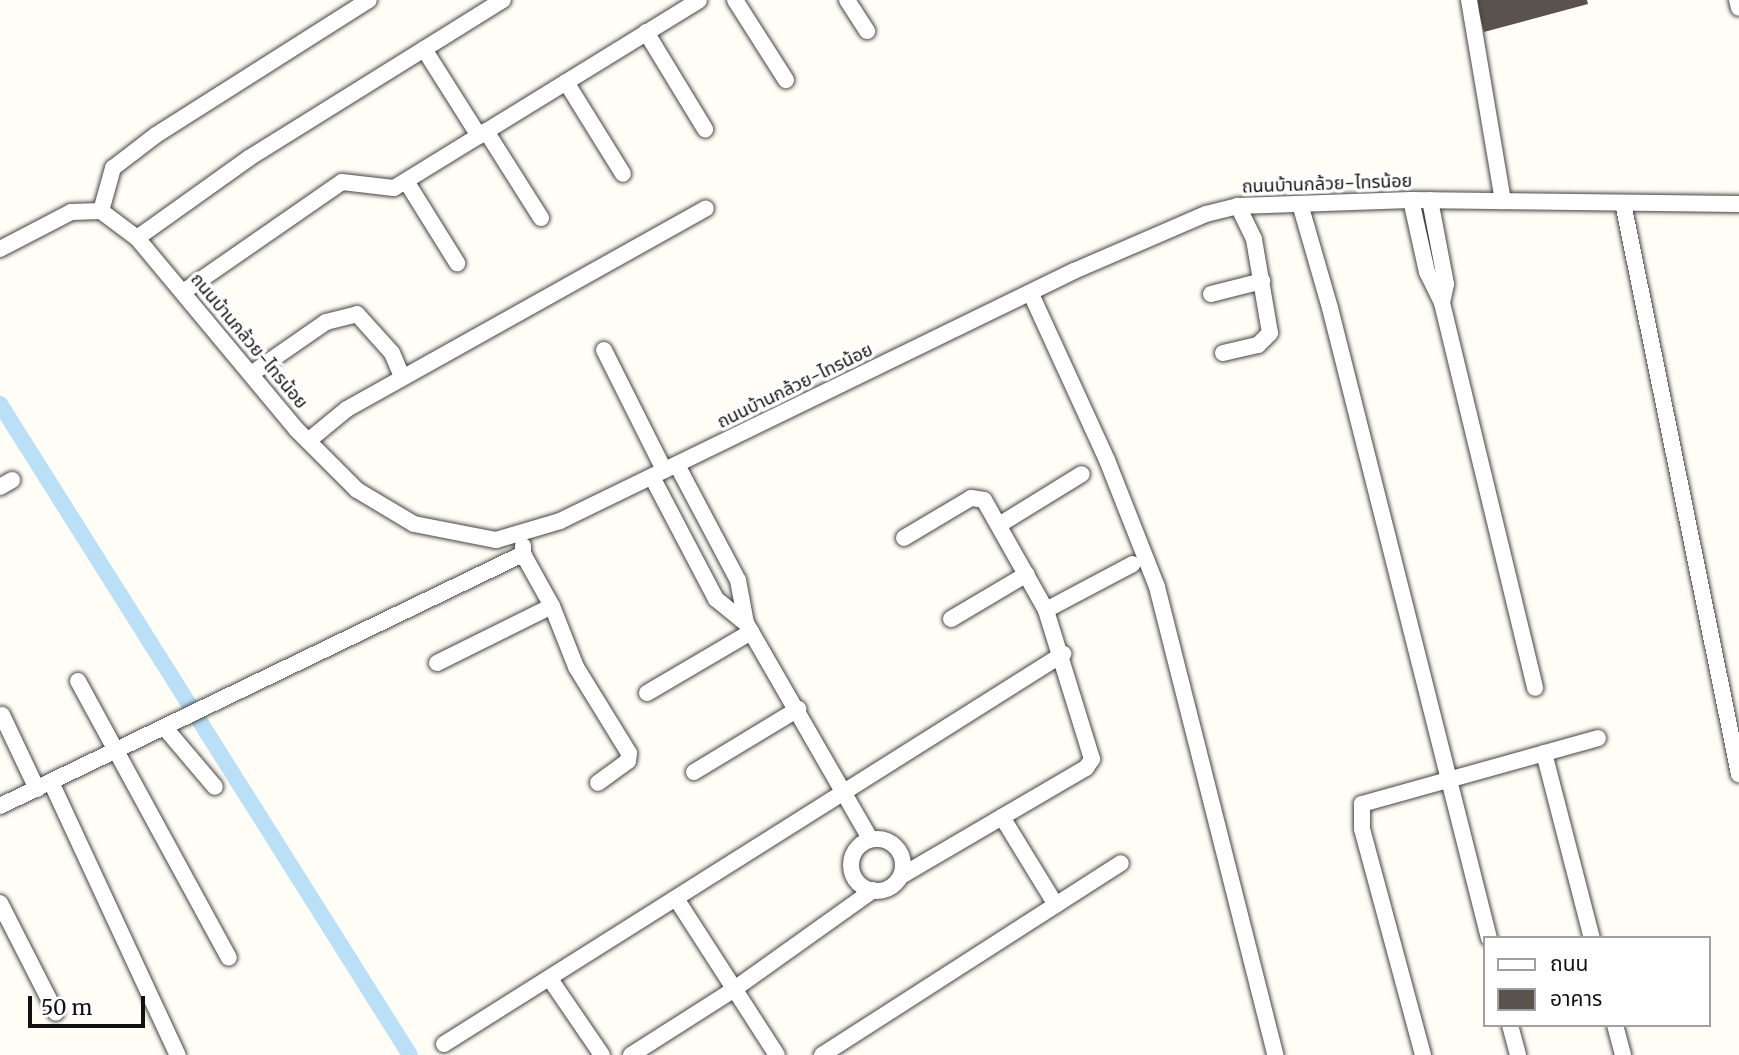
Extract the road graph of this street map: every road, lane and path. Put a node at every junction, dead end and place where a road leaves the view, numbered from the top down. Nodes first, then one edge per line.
1 (369, 0) edge
2 (503, 0) edge
3 (699, 0) edge
4 (735, 0) edge
5 (847, 0) edge
6 (1469, 0) edge
7 (1737, 0) edge
8 (1739, 8) edge
9 (867, 31) dead end
10 (646, 32) junction
11 (424, 49) junction
12 (786, 80) dead end
13 (566, 82) junction
14 (705, 130) dead end
15 (482, 133) junction
16 (624, 174) dead end
17 (406, 181) junction
18 (1410, 200) junction
19 (1430, 200) junction
20 (1503, 201) junction
21 (1623, 202) junction
22 (1300, 204) junction
23 (1739, 204) edge
24 (1238, 206) junction
25 (706, 208) dead end
26 (101, 211) junction
27 (541, 218) dead end
28 (137, 238) junction
29 (0, 248) edge
30 (457, 263) dead end
31 (1262, 281) junction
32 (183, 292) junction
33 (1031, 294) junction
34 (1211, 294) dead end
35 (1442, 303) junction
36 (604, 350) dead end
37 (1223, 353) dead end
38 (251, 374) junction
39 (402, 377) junction
40 (308, 441) junction
41 (664, 471) junction
42 (1082, 474) dead end
43 (999, 525) junction
44 (524, 535) junction
45 (904, 538) dead end
46 (523, 554) junction
47 (1133, 564) dead end
48 (1027, 574) junction
49 (552, 606) junction
50 (1046, 610) junction
51 (951, 619) dead end
52 (749, 628) junction
53 (1063, 654) junction
54 (437, 663) dead end
55 (78, 681) dead end
56 (1535, 688) dead end
57 (647, 693) dead end
58 (798, 709) junction
59 (2, 715) dead end
60 (165, 728) junction
61 (1598, 738) dead end
62 (117, 751) junction
63 (1544, 753) junction
64 (694, 772) dead end
65 (1739, 774) edge
66 (1449, 779) junction
67 (598, 783) dead end
68 (44, 785) junction
69 (215, 787) dead end
70 (844, 792) junction
71 (0, 806) edge
72 (1002, 817) junction
73 (870, 839) junction
74 (1121, 863) dead end
75 (901, 876) junction
76 (873, 890) junction
77 (677, 900) junction
78 (0, 903) edge
79 (1056, 905) junction
80 (1488, 936) edge
81 (1591, 936) edge
82 (229, 958) dead end
83 (550, 979) junction
84 (733, 990) junction
85 (56, 1013) dead end
86 (1511, 1027) edge
87 (1616, 1027) edge
88 (444, 1044) dead end
89 (178, 1055) edge
90 (602, 1055) edge
91 (631, 1055) edge
92 (777, 1055) edge
93 (822, 1055) edge
94 (1275, 1055) edge
95 (1423, 1055) edge
96 (1518, 1055) edge
97 (1623, 1055) edge

1 - 26 street
2 - 11 street
3 - 10 street
4 - 12 street
5 - 9 street
6 - 20 street
7 - 8 street
10 - 13 street
10 - 14 street
11 - 15 street
11 - 28 street
13 - 15 street
13 - 16 street
15 - 17 street
15 - 27 street
17 - 30 street
17 - 32 street
18 - 19 street, ถนนบ้านกล้วย-ไทรน้อย
18 - 22 street, ถนนบ้านกล้วย-ไทรน้อย
18 - 35 street
19 - 20 street, ถนนบ้านกล้วย-ไทรน้อย
19 - 35 street
20 - 21 street, ถนนบ้านกล้วย-ไทรน้อย
21 - 23 street, ถนนบ้านกล้วย-ไทรน้อย
21 - 65 street
22 - 24 street, ถนนบ้านกล้วย-ไทรน้อย
22 - 66 street
24 - 31 street
24 - 33 street, ถนนบ้านกล้วย-ไทรน้อย
25 - 39 street
26 - 28 street, ถนนบ้านกล้วย-ไทรน้อย
26 - 29 street
28 - 32 street, ถนนบ้านกล้วย-ไทรน้อย
31 - 34 street
31 - 37 street
32 - 38 street, ถนนบ้านกล้วย-ไทรน้อย
33 - 41 street, ถนนบ้านกล้วย-ไทรน้อย
33 - 94 street
35 - 56 street
36 - 41 street
38 - 39 street
38 - 40 street, ถนนบ้านกล้วย-ไทรน้อย
39 - 40 street
40 - 44 street, ถนนบ้านกล้วย-ไทรน้อย
41 - 44 street, ถนนบ้านกล้วย-ไทรน้อย
41 - 52 street
41 - 52 street
42 - 43 street
43 - 45 street
43 - 48 street
44 - 46 street
46 - 49 street
46 - 60 street
47 - 50 street
48 - 50 street
48 - 51 street
49 - 54 street
49 - 67 street
50 - 53 street
52 - 57 street
52 - 58 street
53 - 70 street
53 - 72 street
55 - 62 street
58 - 64 street
58 - 70 street
59 - 68 street
60 - 62 street
60 - 69 street
61 - 63 street
62 - 68 street
62 - 82 street
63 - 66 street
63 - 81 street
66 - 80 street
66 - 95 street
68 - 71 street
68 - 89 street
70 - 73 street
70 - 77 street
72 - 75 street
72 - 79 street
73 - 75 street
73 - 76 street
74 - 79 street
75 - 76 street
76 - 84 street
77 - 83 street
77 - 84 street
78 - 85 street
79 - 93 street
83 - 88 street
83 - 90 street
84 - 91 street
84 - 92 street
86 - 96 street
87 - 97 street

